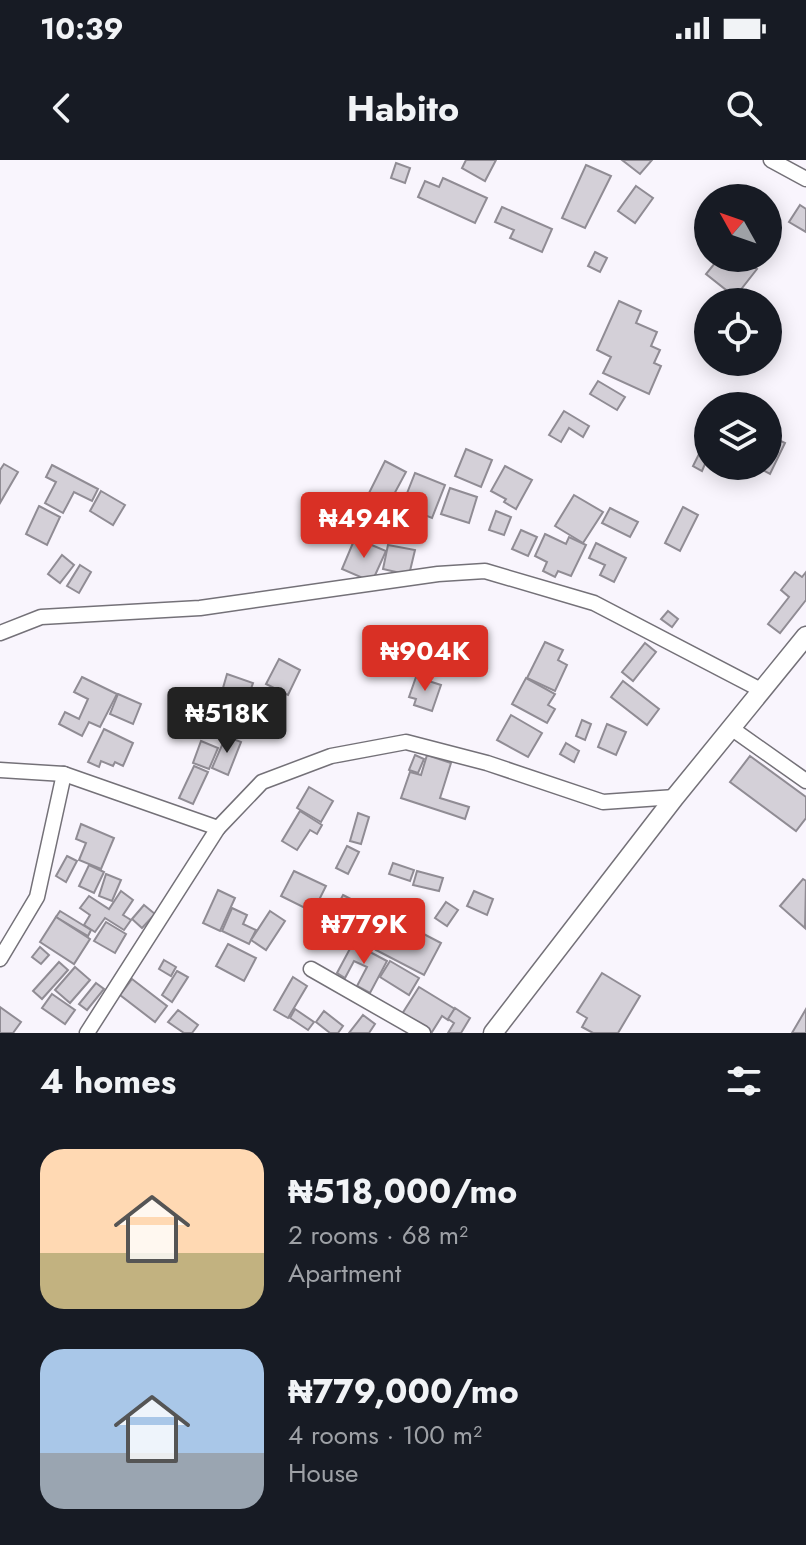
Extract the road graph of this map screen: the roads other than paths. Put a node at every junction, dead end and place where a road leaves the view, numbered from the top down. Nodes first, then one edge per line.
1 (771, 160) edge
2 (806, 179) edge
3 (0, 633) edge
4 (806, 636) edge
5 (763, 691) junction
6 (731, 728) junction
7 (0, 770) edge
8 (64, 774) junction
9 (806, 781) edge
10 (675, 797) junction
11 (218, 828) junction
12 (0, 959) edge
13 (311, 969) dead end
14 (87, 1033) edge
15 (423, 1033) edge
16 (493, 1033) edge

1 - 2 street
3 - 5 street
4 - 5 street
5 - 6 street
6 - 9 street
6 - 10 street
7 - 8 street
8 - 11 street
8 - 12 street
10 - 11 street
10 - 16 street
11 - 14 street
13 - 15 street

